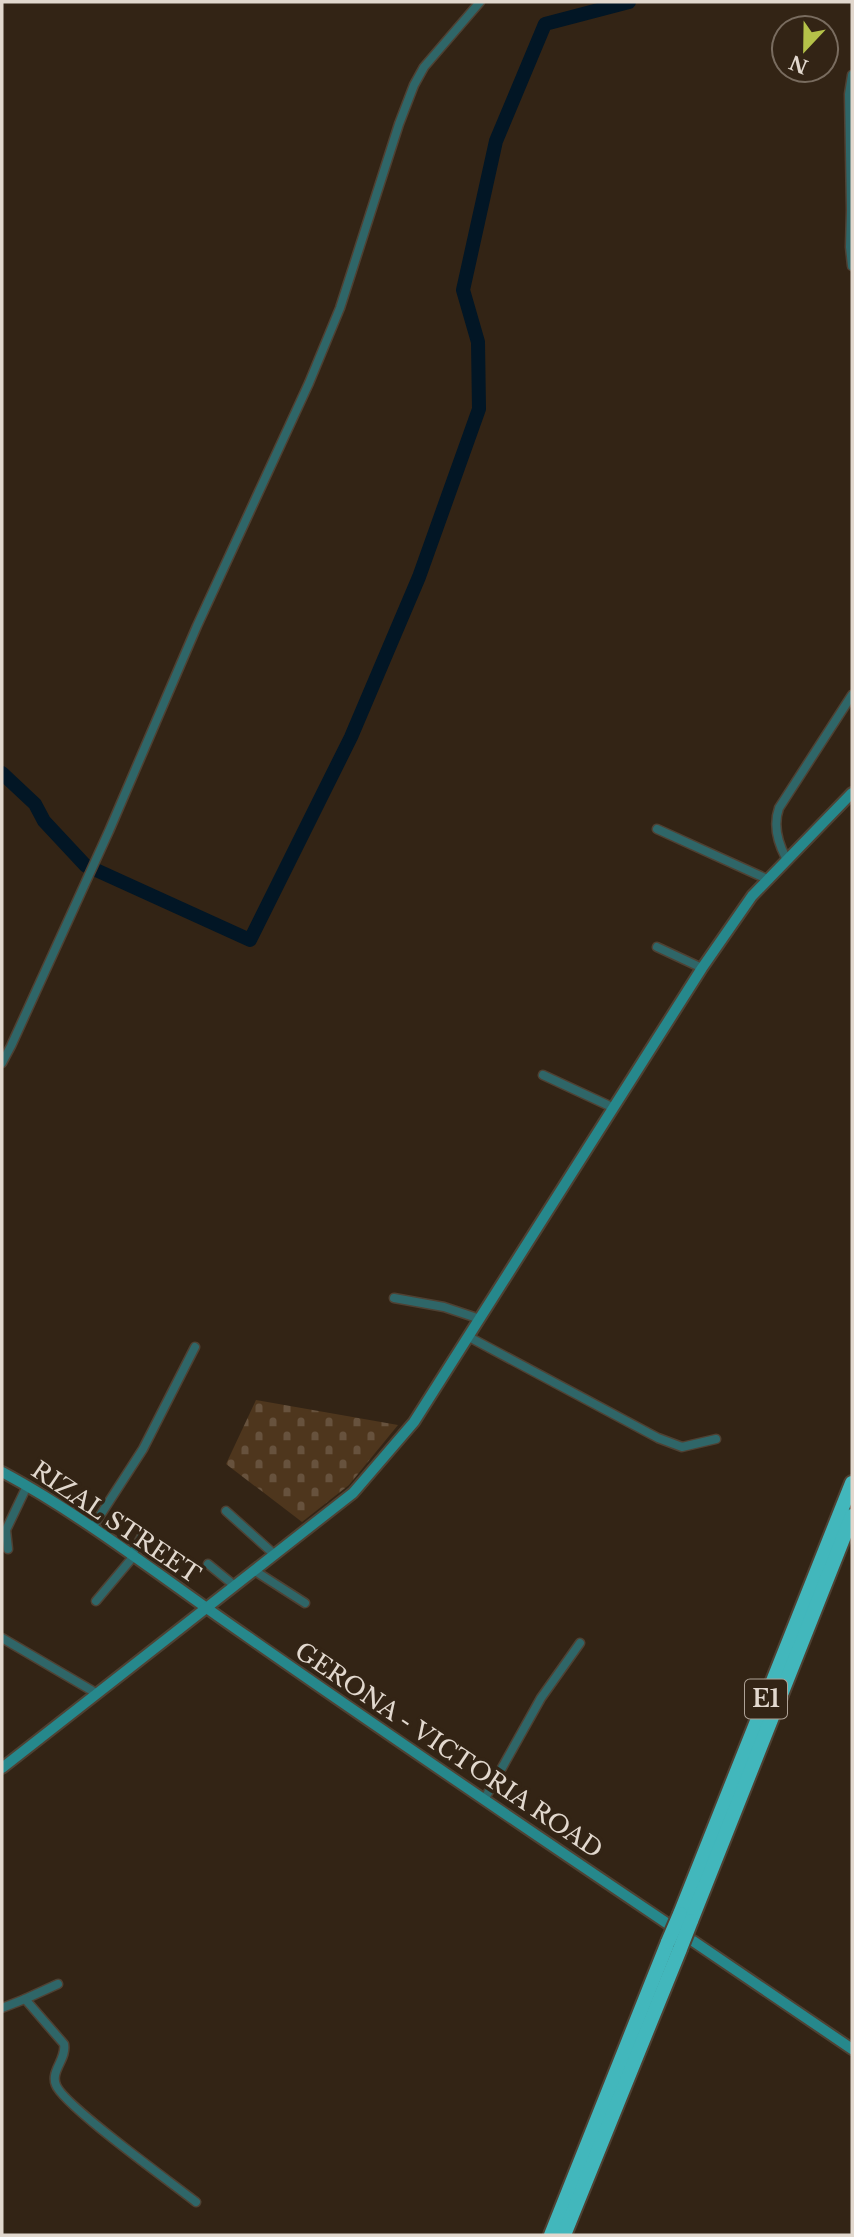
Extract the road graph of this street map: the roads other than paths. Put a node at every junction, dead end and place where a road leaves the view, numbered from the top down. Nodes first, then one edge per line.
1 (480, 2) edge
2 (852, 75) edge
3 (852, 266) edge
4 (852, 695) edge
5 (852, 793) edge
6 (657, 829) dead end
7 (786, 858) junction
8 (767, 879) junction
9 (657, 947) dead end
10 (702, 968) junction
11 (2, 1063) edge
12 (543, 1075) dead end
13 (614, 1108) junction
14 (394, 1298) dead end
15 (480, 1319) junction
16 (469, 1337) junction
17 (195, 1347) dead end
18 (716, 1438) dead end
19 (2, 1472) edge
20 (852, 1483) edge
21 (27, 1486) junction
22 (226, 1511) dead end
23 (852, 1516) edge
24 (92, 1528) junction
25 (144, 1532) dead end
26 (8, 1549) dead end
27 (275, 1555) junction
28 (132, 1556) junction
29 (208, 1564) dead end
30 (255, 1571) junction
31 (235, 1586) junction
32 (96, 1601) dead end
33 (305, 1603) dead end
34 (207, 1609) junction
35 (2, 1638) edge
36 (580, 1643) dead end
37 (96, 1693) junction
38 (2, 1768) edge
39 (484, 1800) junction
40 (686, 1918) junction
41 (668, 1924) dead end
42 (680, 1944) junction
43 (58, 1984) dead end
44 (25, 1999) junction
45 (2, 2008) edge
46 (852, 2049) edge
47 (196, 2202) dead end
48 (551, 2235) edge
49 (564, 2235) edge

1 - 11 street
2 - 3 street
4 - 7 street
5 - 7 street
6 - 8 street
7 - 8 street
8 - 10 street
9 - 10 street
10 - 13 street
12 - 13 street
13 - 15 street
14 - 15 street
15 - 16 street
16 - 18 street
16 - 27 street
17 - 24 street
19 - 21 street, RIZAL STREET
20 - 40 highway, E1
21 - 24 street, RIZAL STREET
21 - 26 street
22 - 27 street
23 - 40 highway, E1
24 - 28 street, RIZAL STREET
25 - 28 street
27 - 30 street
28 - 32 street
28 - 34 street, RIZAL STREET
29 - 31 street
30 - 31 street
30 - 33 street
31 - 34 street
34 - 37 street
34 - 39 street, GERONA - VICTORIA ROAD
35 - 37 street
36 - 39 street
37 - 38 street
39 - 41 street, GERONA - VICTORIA ROAD
40 - 42 highway, E1, bridge
42 - 46 street
42 - 48 highway, E1
42 - 49 highway, E1
43 - 44 street
44 - 45 street
44 - 47 street

